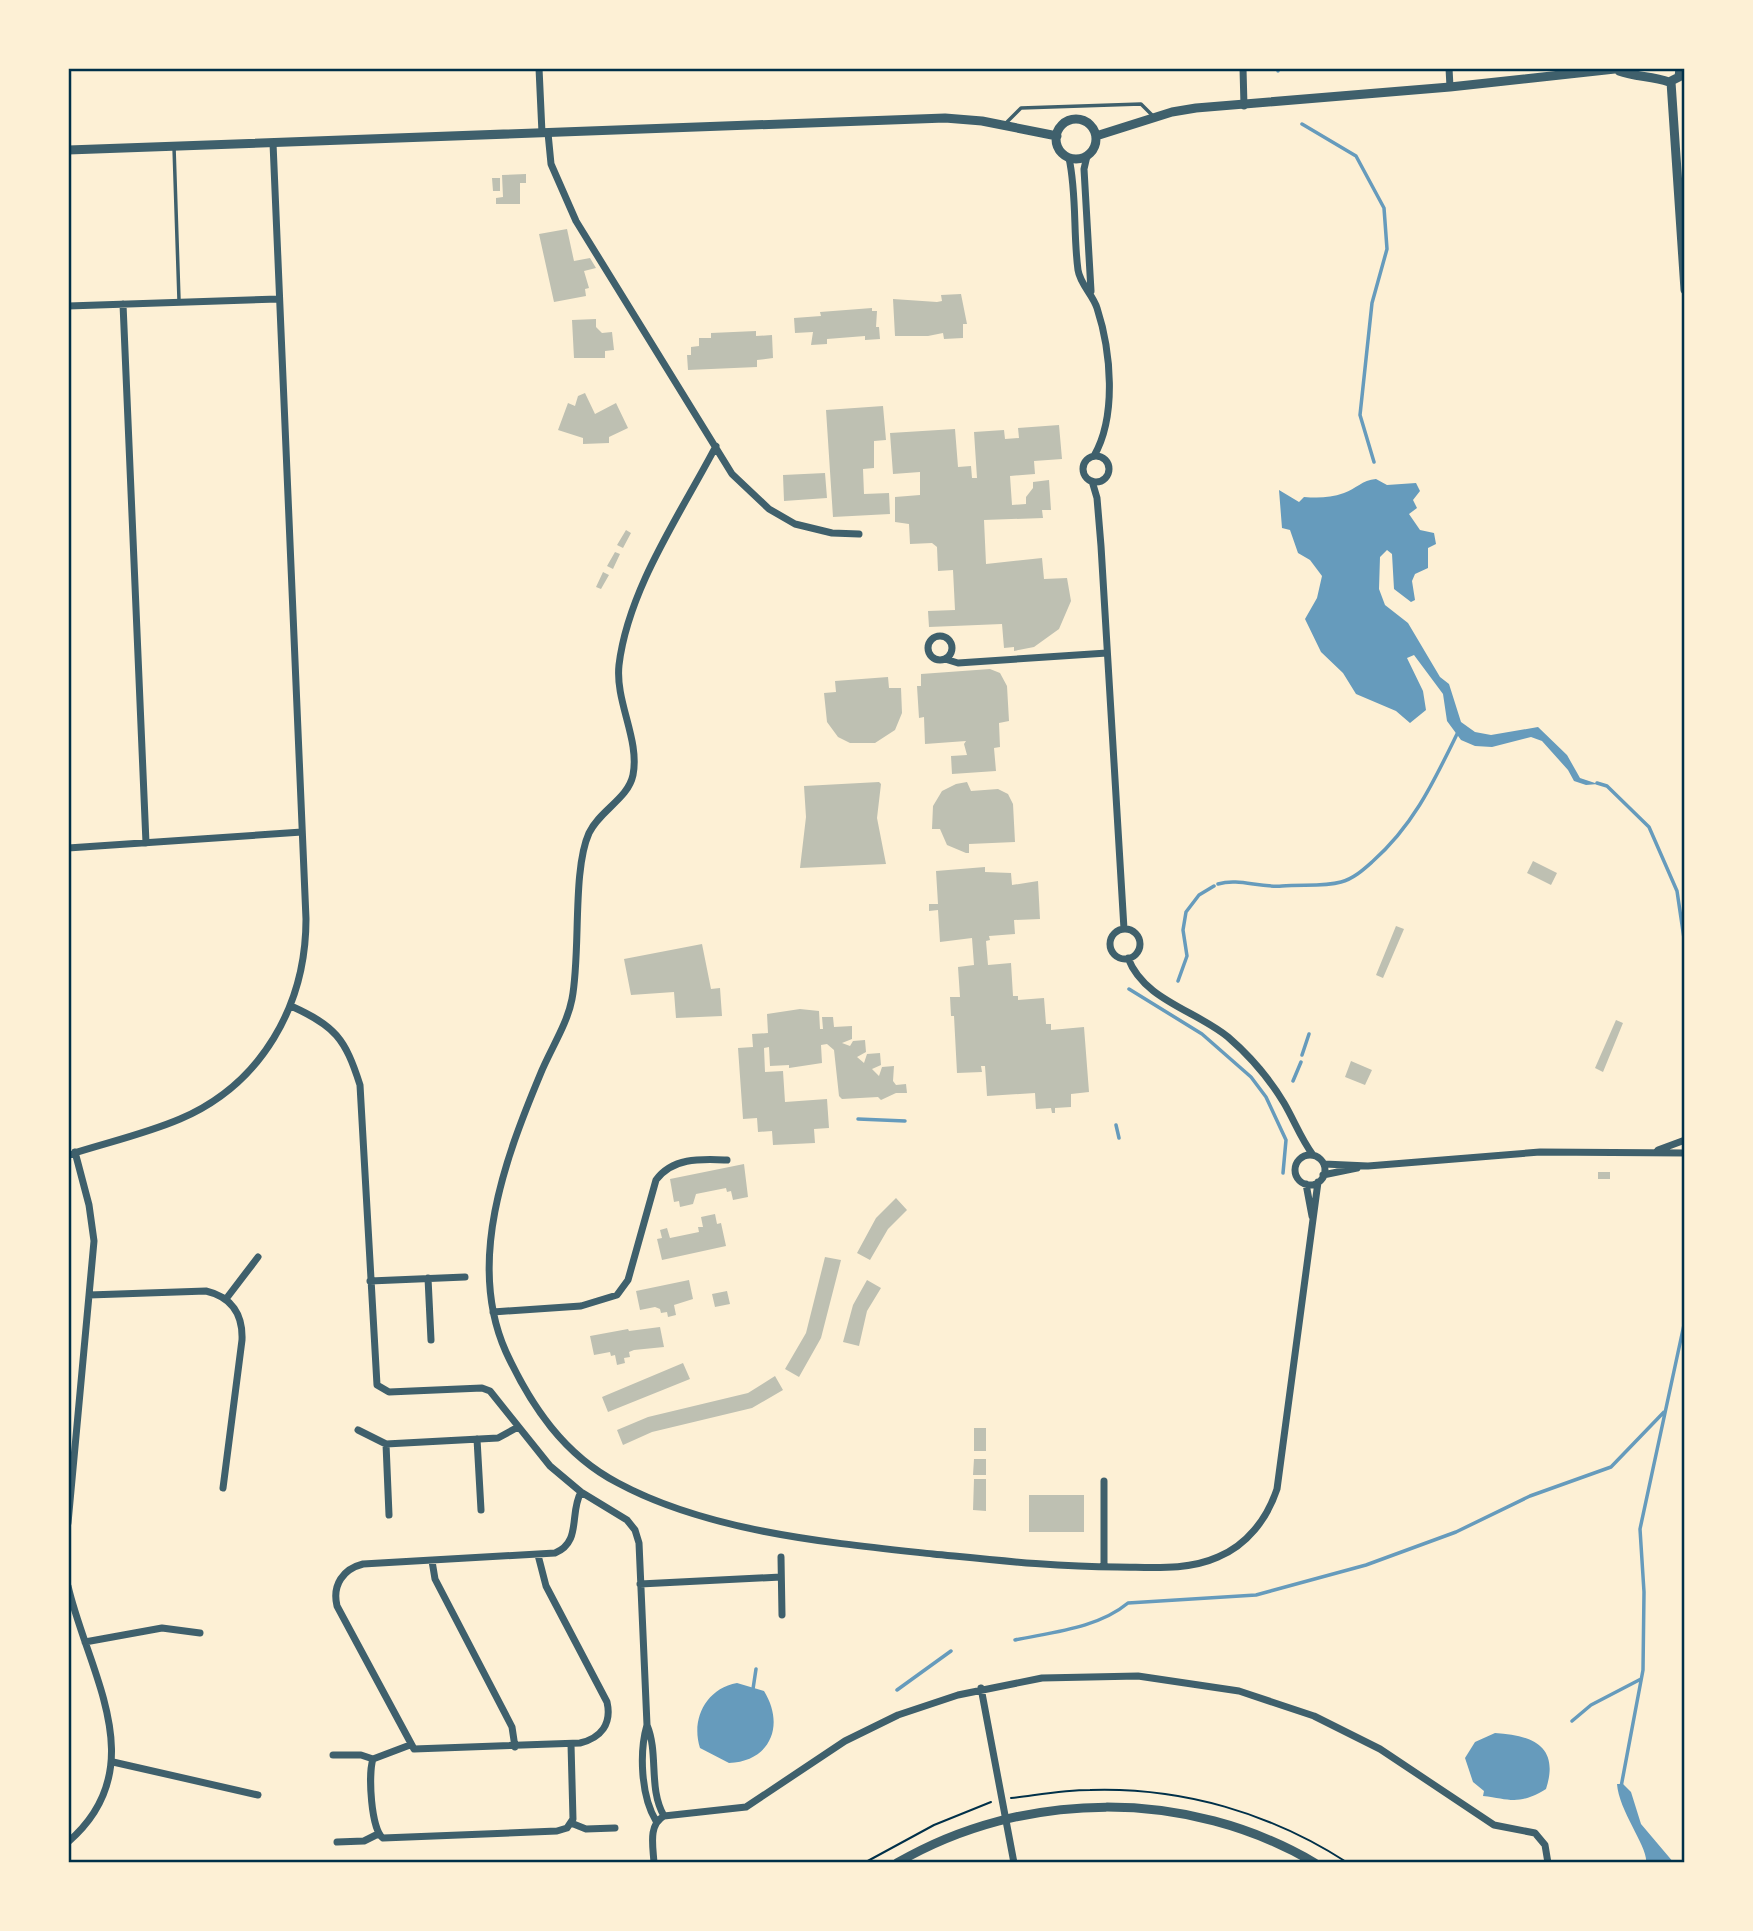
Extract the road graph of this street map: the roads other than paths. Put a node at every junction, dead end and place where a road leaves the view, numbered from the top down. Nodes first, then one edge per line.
1 (540, 68) edge
2 (1243, 68) edge
3 (1449, 68) edge
4 (1660, 68) edge
5 (1680, 68) edge
6 (1622, 70) edge
7 (1667, 80) junction
8 (1450, 88) junction
9 (1244, 106) junction
10 (1154, 117) junction
11 (1005, 125) junction
12 (545, 133) junction
13 (1056, 136) junction
14 (1096, 136) junction
15 (273, 143) junction
16 (173, 146) junction
17 (68, 150) edge
18 (1087, 156) junction
19 (1069, 158) junction
20 (1685, 290) edge
21 (1091, 291) junction
22 (278, 299) junction
23 (179, 303) junction
24 (123, 304) junction
25 (68, 306) edge
26 (1102, 443) junction
27 (716, 446) junction
28 (1094, 456) junction
29 (1105, 460) junction
30 (1102, 480) junction
31 (1091, 481) junction
32 (1097, 498) junction
33 (859, 534) dead end
34 (1107, 653) junction
35 (945, 659) dead end
36 (302, 832) junction
37 (146, 843) junction
38 (68, 848) edge
39 (1124, 929) junction
40 (1128, 958) junction
41 (291, 1006) junction
42 (1298, 1132) junction
43 (1685, 1140) edge
44 (1654, 1152) junction
45 (1685, 1153) edge
46 (71, 1154) edge
47 (1312, 1155) junction
48 (1301, 1158) junction
49 (727, 1160) dead end
50 (1324, 1164) junction
51 (1367, 1166) junction
52 (1321, 1179) junction
53 (1306, 1184) junction
54 (1313, 1217) junction
55 (258, 1257) dead end
56 (465, 1277) dead end
57 (428, 1278) junction
58 (370, 1281) junction
59 (89, 1295) junction
60 (226, 1299) junction
61 (493, 1312) junction
62 (431, 1340) dead end
63 (518, 1427) junction
64 (358, 1430) dead end
65 (477, 1439) junction
66 (386, 1444) junction
67 (1104, 1481) dead end
68 (223, 1488) dead end
69 (581, 1492) junction
70 (481, 1510) dead end
71 (388, 1515) dead end
72 (68, 1523) edge
73 (538, 1555) junction
74 (781, 1557) dead end
75 (432, 1561) junction
76 (1104, 1567) junction
77 (781, 1577) junction
78 (640, 1584) junction
79 (68, 1586) edge
80 (782, 1615) dead end
81 (200, 1633) dead end
82 (85, 1642) junction
83 (981, 1688) junction
84 (647, 1725) junction
85 (571, 1744) junction
86 (410, 1745) junction
87 (515, 1747) junction
88 (333, 1755) dead end
89 (372, 1761) junction
90 (113, 1762) junction
91 (258, 1794) dead end
92 (664, 1816) junction
93 (1005, 1818) junction
94 (656, 1821) junction
95 (572, 1823) junction
96 (615, 1828) dead end
97 (378, 1834) junction
98 (68, 1842) edge
99 (337, 1842) dead end
100 (654, 1863) edge
101 (897, 1863) edge
102 (1014, 1863) edge
103 (1315, 1863) edge
104 (1548, 1863) edge

1 - 12 street
2 - 9 street
3 - 8 street
4 - 7 street
5 - 7 street
6 - 7 street
6 - 8 street
7 - 20 street
8 - 9 street
9 - 10 street
10 - 11 lane
10 - 14 street
11 - 12 street
11 - 13 street
12 - 15 street
12 - 27 street
13 - 14 street
13 - 19 street
14 - 18 street
15 - 16 street
15 - 22 street
16 - 17 street
16 - 23 lane
18 - 19 street
18 - 21 street
19 - 21 street
21 - 26 street
22 - 23 street
22 - 36 street
23 - 24 street
24 - 25 street
24 - 37 street
26 - 28 street
26 - 29 street
27 - 33 street
27 - 61 street
28 - 29 street
28 - 31 street
29 - 30 street
30 - 31 street
30 - 32 street
31 - 32 street
32 - 34 street
34 - 35 street
34 - 39 street
36 - 37 street
36 - 41 street
37 - 38 street
39 - 40 street
39 - 40 street
40 - 42 street
41 - 46 street
41 - 58 street
42 - 47 street
42 - 48 street
43 - 44 street
44 - 45 street
44 - 51 street
46 - 59 street
47 - 48 street
47 - 50 street
48 - 53 street
49 - 61 street
50 - 51 street
50 - 52 street
51 - 52 street
52 - 53 street
52 - 54 street
53 - 54 street
54 - 76 street
55 - 60 street
56 - 57 street
57 - 58 street
57 - 62 street
58 - 63 street
59 - 60 street
59 - 72 street
60 - 68 street
61 - 76 street
63 - 65 street
63 - 69 street
64 - 66 street
65 - 66 street
65 - 70 street
66 - 71 street
67 - 76 street
69 - 73 street
69 - 78 street
73 - 75 street
73 - 85 street
74 - 77 street
75 - 86 street
75 - 87 street
77 - 78 street
77 - 80 street
78 - 84 street
79 - 82 street
81 - 82 street
82 - 90 street
83 - 92 street
83 - 93 street
83 - 104 street
84 - 92 street
84 - 94 street
85 - 87 street
85 - 95 street
86 - 87 street
86 - 89 street
88 - 89 street
89 - 97 street
90 - 91 street
90 - 98 street
92 - 94 street
93 - 101 street
93 - 102 street
93 - 103 street
94 - 100 street
95 - 96 street
95 - 97 street
97 - 99 street

